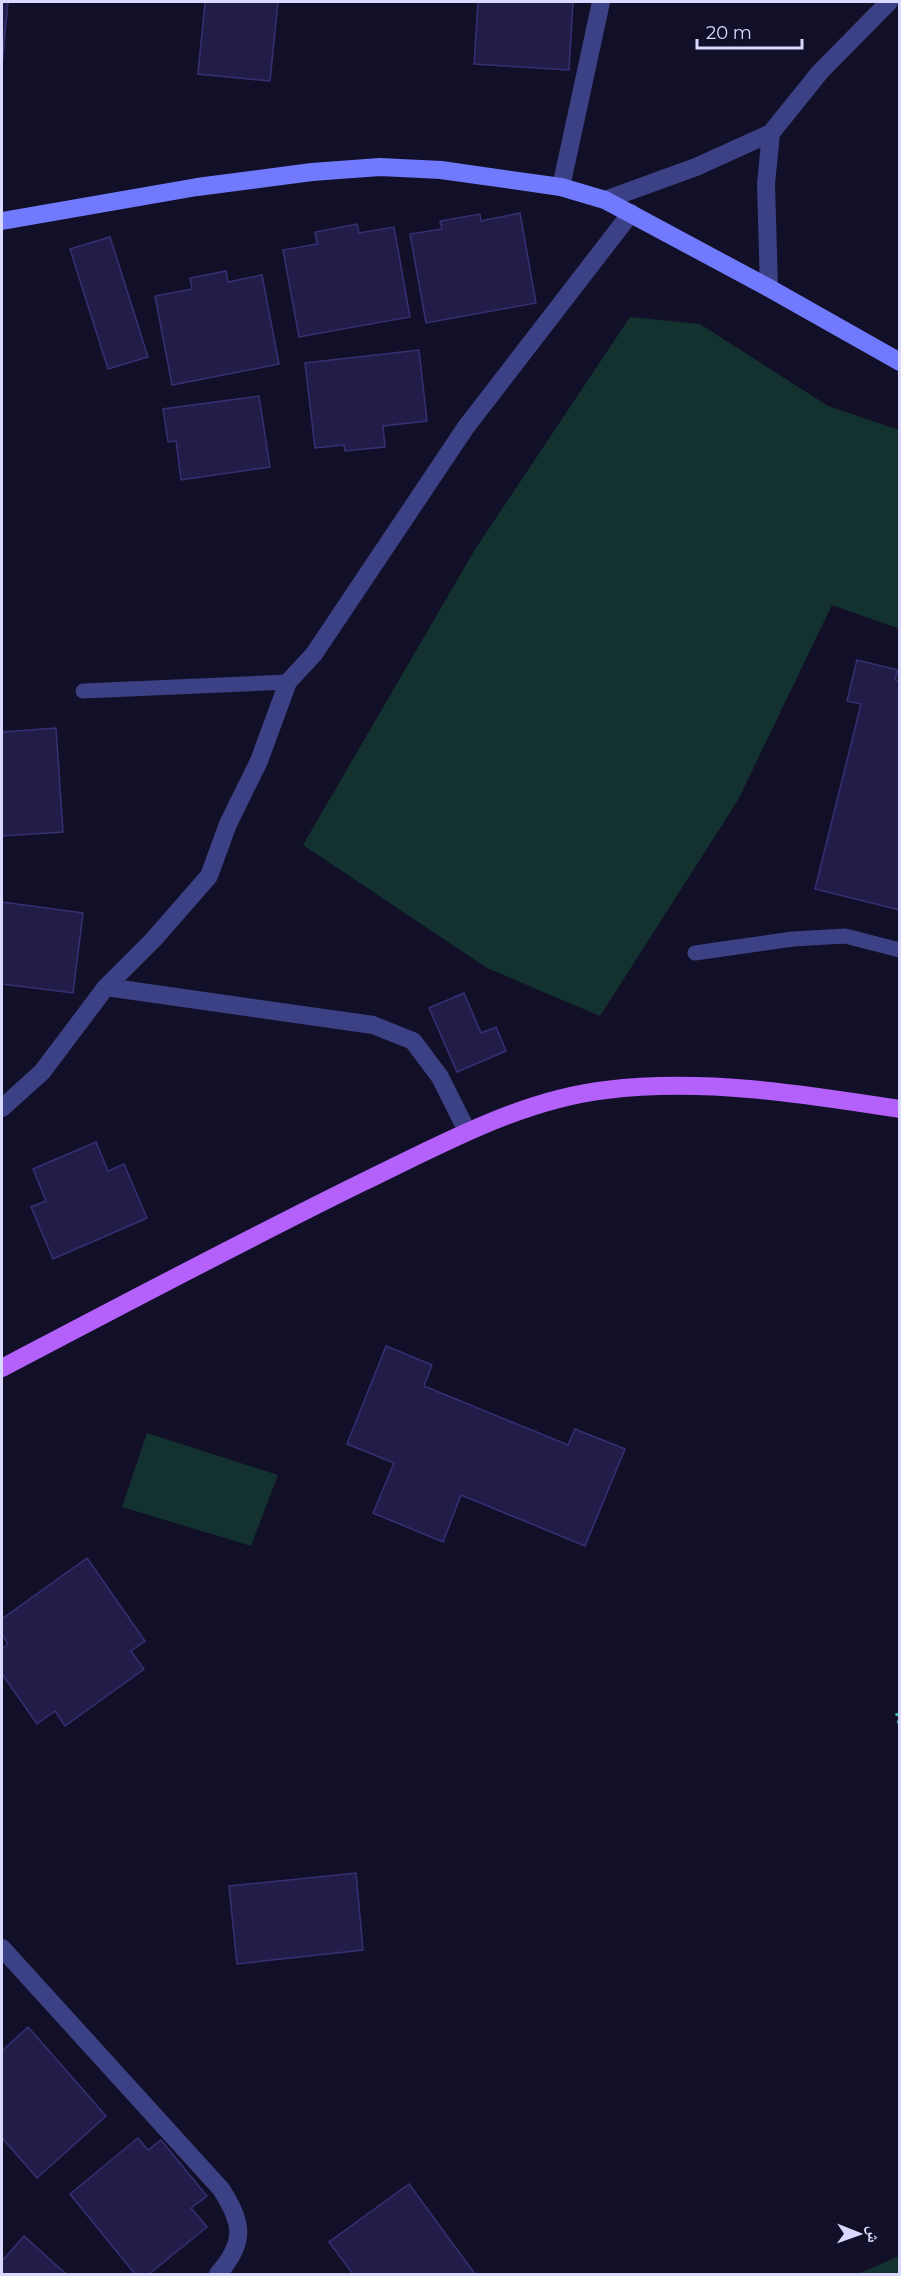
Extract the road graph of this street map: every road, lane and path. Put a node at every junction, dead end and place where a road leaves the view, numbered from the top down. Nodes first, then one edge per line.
1 (601, 2) edge
2 (890, 2) edge
3 (771, 133) junction
4 (561, 187) junction
5 (605, 200) junction
6 (631, 213) junction
7 (2, 220) edge
8 (769, 288) junction
9 (900, 362) edge
10 (288, 682) junction
11 (82, 691) dead end
12 (900, 950) edge
13 (695, 953) dead end
14 (106, 987) junction
15 (2, 1108) edge
16 (900, 1109) edge
17 (466, 1131) junction
18 (2, 1368) edge
19 (897, 1713) dead end
20 (900, 1726) edge
21 (2, 1948) edge
22 (218, 2274) edge

1 - 4 street
2 - 3 street
3 - 5 street
3 - 8 street
4 - 5 street
4 - 7 street
5 - 6 street
6 - 8 street
6 - 10 street
8 - 9 street
10 - 11 lane
10 - 14 street
12 - 13 lane
14 - 15 street
14 - 17 street
16 - 17 main road
17 - 18 main road
19 - 20 path
21 - 22 street

